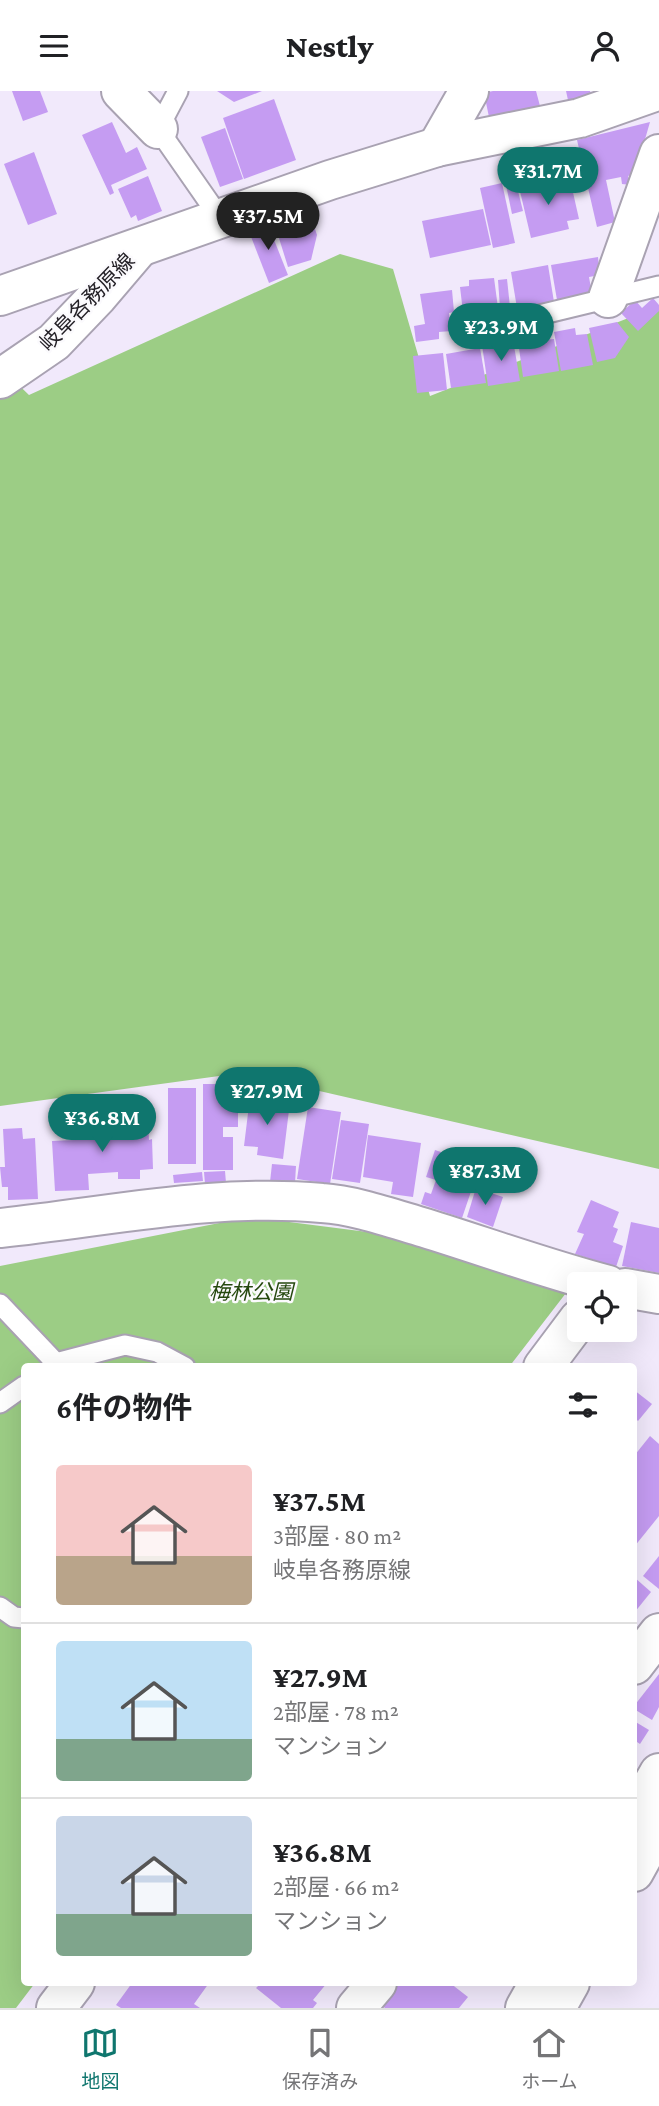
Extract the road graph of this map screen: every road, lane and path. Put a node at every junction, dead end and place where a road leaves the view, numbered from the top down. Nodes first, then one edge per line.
1 (121, 91) edge
2 (178, 91) edge
3 (468, 91) edge
4 (657, 91) edge
5 (158, 129) junction
6 (437, 147) junction
7 (659, 154) edge
8 (220, 218) junction
9 (138, 249) junction
10 (659, 286) edge
11 (0, 296) edge
12 (608, 298) junction
13 (465, 333) dead end
14 (0, 379) edge
15 (0, 1228) edge
16 (568, 1272) edge
17 (637, 1289) edge
18 (659, 1294) edge
19 (0, 1304) edge
20 (567, 1335) edge
21 (52, 1363) edge
22 (61, 1363) edge
23 (178, 1363) edge
24 (546, 1363) edge
25 (21, 1388) edge
26 (0, 1403) edge
27 (0, 1607) edge
28 (21, 1618) edge
29 (659, 1633) edge
30 (637, 1661) edge
31 (659, 1773) edge
32 (637, 1812) edge
33 (659, 1827) edge
34 (637, 1867) edge
35 (73, 1986) edge
36 (374, 1986) edge
37 (537, 1986) edge
38 (568, 1986) edge
39 (56, 2008) edge
40 (356, 2008) edge
41 (524, 2008) edge
42 (556, 2008) edge

1 - 5 main road
2 - 5 lane
3 - 6 main road
4 - 6 main road, 岐阜各務原線
5 - 8 lane
6 - 8 main road, 岐阜各務原線
7 - 12 main road
8 - 9 main road, 岐阜各務原線
9 - 11 main road, 岐阜各務原線
9 - 14 main road, 岐阜各務原線
10 - 12 lane
12 - 13 lane
15 - 16 main road
17 - 18 main road
19 - 21 lane
20 - 24 main road
22 - 23 lane
25 - 26 lane
27 - 28 lane
29 - 30 main road
31 - 32 main road
33 - 34 main road
35 - 39 main road
36 - 40 main road
37 - 41 main road
38 - 42 main road

